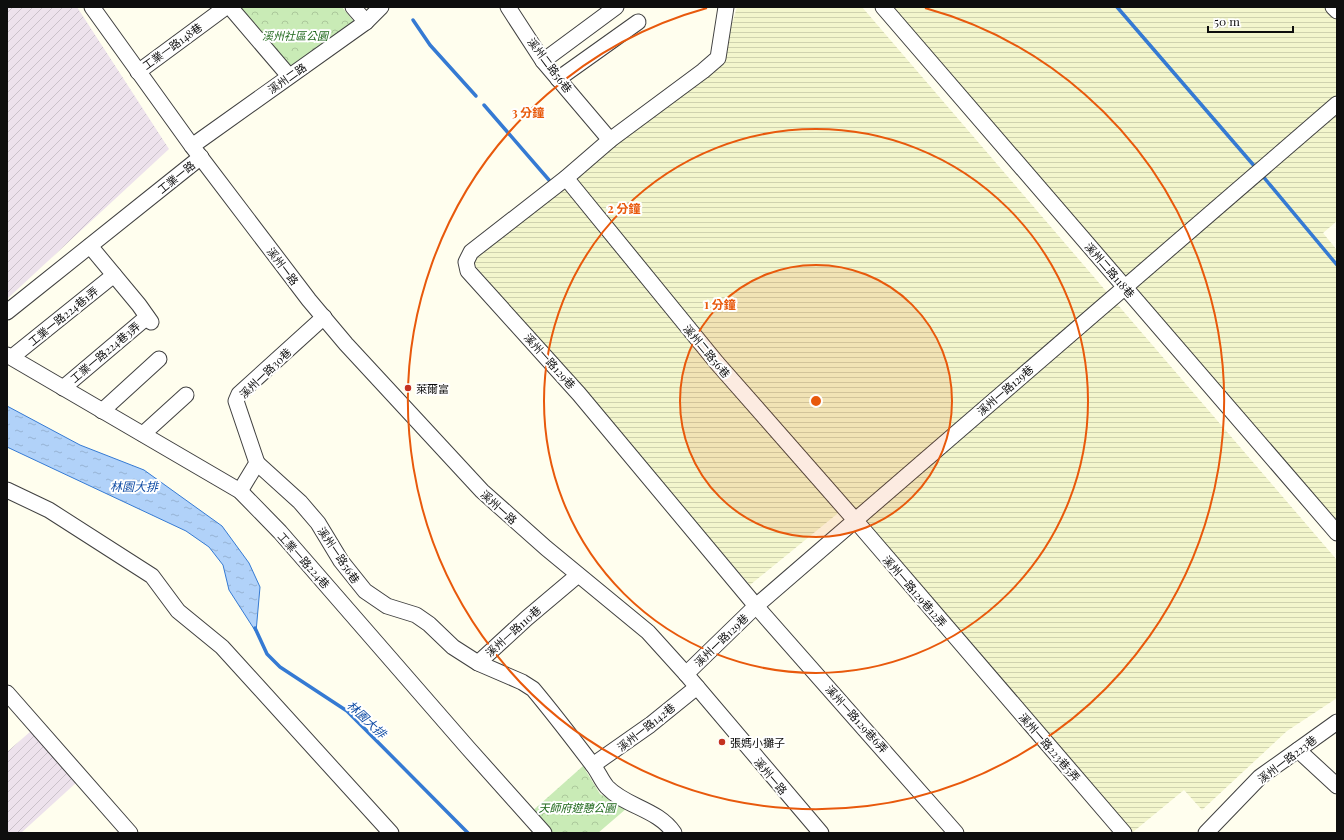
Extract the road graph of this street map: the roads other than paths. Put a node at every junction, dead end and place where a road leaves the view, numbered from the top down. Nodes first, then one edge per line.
1 (92, 7) edge
2 (226, 7) edge
3 (230, 7) edge
4 (353, 7) edge
5 (381, 7) edge
6 (508, 7) edge
7 (616, 7) edge
8 (726, 7) edge
9 (883, 7) edge
10 (1333, 7) edge
11 (1337, 11) edge
12 (366, 22) junction
13 (638, 22) dead end
14 (543, 61) junction
15 (138, 72) junction
16 (289, 76) junction
17 (558, 79) junction
18 (1337, 104) edge
19 (610, 140) junction
20 (196, 152) junction
21 (566, 178) junction
22 (90, 246) junction
23 (114, 275) junction
24 (1124, 287) junction
25 (7, 312) edge
26 (324, 317) junction
27 (10, 356) edge
28 (158, 359) dead end
29 (62, 388) junction
30 (186, 396) dead end
31 (102, 411) junction
32 (143, 434) junction
33 (257, 463) junction
34 (7, 490) edge
35 (287, 490) joint
36 (240, 491) junction
37 (854, 520) junction
38 (1337, 533) edge
39 (578, 575) junction
40 (756, 606) junction
41 (976, 661) joint
42 (478, 662) junction
43 (686, 674) junction
44 (697, 687) junction
45 (7, 693) edge
46 (1337, 722) edge
47 (1298, 750) junction
48 (593, 765) junction
49 (1337, 786) edge
50 (814, 831) edge
51 (130, 833) edge
52 (391, 833) edge
53 (544, 833) edge
54 (674, 833) edge
55 (956, 833) edge
56 (1124, 833) edge
57 (1206, 833) edge

1 - 15 street, 工業一路
2 - 15 street, 工業一路148巷
3 - 16 street
4 - 12 street
5 - 12 street, 溪州二路
6 - 14 street, 溪州二路56巷
7 - 14 street
8 - 19 street, 溪州一路129巷
9 - 24 street, 溪州二路118巷
10 - 11 street
12 - 16 street, 溪州二路
13 - 17 street
14 - 17 street, 溪州二路56巷
15 - 20 street, 工業一路
16 - 20 street, 溪州二路
17 - 19 street, 溪州二路56巷
18 - 24 street, 溪州一路129巷
19 - 21 street, 溪州一路129巷
20 - 22 street, 工業一路
20 - 26 street, 溪州一路
21 - 37 street, 溪州二路56巷
21 - 40 street, 溪州一路129巷
22 - 23 street
22 - 25 street, 工業一路
23 - 27 street, 工業一路224巷1弄
23 - 29 street, 工業一路224巷3弄
24 - 37 street, 溪州一路129巷
24 - 38 street, 溪州二路118巷
26 - 33 street, 溪州一路30巷
26 - 39 street, 溪州一路
27 - 29 street, 工業一路224巷
28 - 31 street
29 - 31 street, 工業一路224巷
30 - 32 street
31 - 32 street, 工業一路224巷
32 - 36 street, 工業一路224巷
33 - 35 street, 溪州一路30巷
33 - 36 street
34 - 52 street
35 - 42 street, 溪州一路56巷
36 - 53 street, 工業一路224巷
37 - 40 street, 溪州一路129巷
37 - 41 street, 溪州一路129巷12弄
39 - 42 street, 溪州一路110巷
39 - 43 street, 溪州一路
40 - 43 street, 溪州一路129巷
40 - 55 street, 溪州一路129巷6弄
41 - 56 street, 溪州一路223巷5弄
42 - 48 street, 溪州一路110巷
43 - 44 street, 溪州一路
44 - 48 street, 溪州一路142巷
44 - 50 street, 溪州一路
45 - 51 street
46 - 47 street, 溪州一路223巷
47 - 49 street
47 - 57 street, 溪州一路223巷
48 - 54 street, 溪州一路110巷

